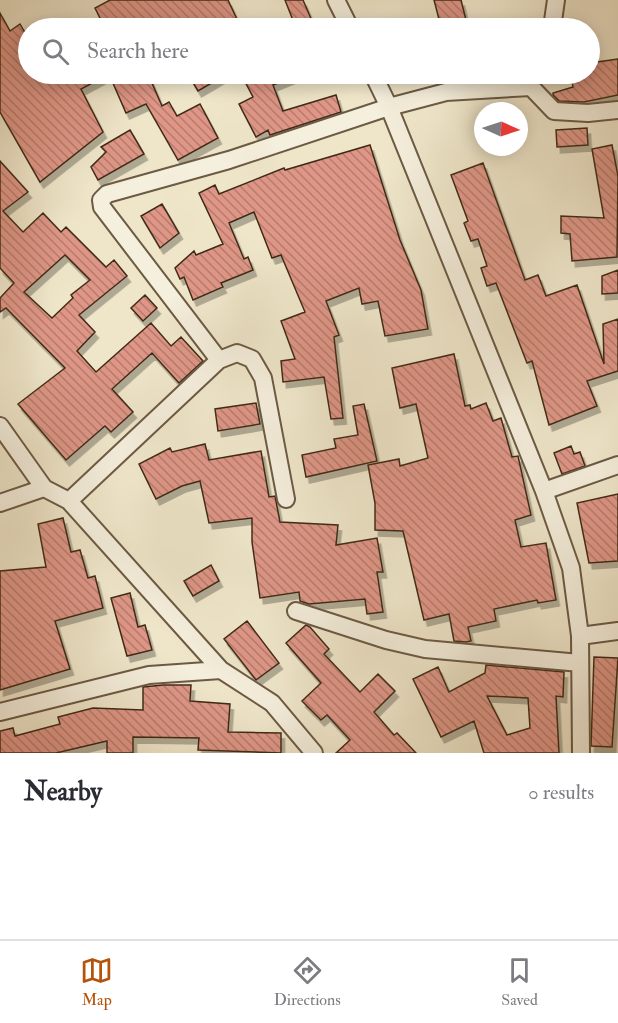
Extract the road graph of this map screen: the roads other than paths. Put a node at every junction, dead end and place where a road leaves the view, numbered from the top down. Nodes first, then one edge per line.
1 (336, 0) edge
2 (556, 0) edge
3 (345, 18) edge
4 (553, 18) edge
5 (378, 84) edge
6 (505, 84) edge
7 (537, 84) edge
8 (389, 107) junction
9 (618, 110) edge
10 (219, 360) junction
11 (0, 426) edge
12 (618, 465) edge
13 (44, 488) junction
14 (544, 491) junction
15 (286, 500) dead end
16 (69, 501) junction
17 (0, 503) edge
18 (296, 611) dead end
19 (618, 631) edge
20 (580, 636) junction
21 (580, 663) junction
22 (221, 670) junction
23 (0, 712) edge
24 (314, 753) edge
25 (581, 753) edge

1 - 3 street
2 - 4 street
5 - 8 street
6 - 8 street
7 - 9 street
8 - 10 street
8 - 14 street
10 - 15 street
10 - 16 street
11 - 13 street
12 - 14 street
13 - 16 street
13 - 17 street
14 - 20 street
16 - 22 street
18 - 21 street
19 - 20 street
20 - 21 street
21 - 25 street
22 - 23 street
22 - 24 street

